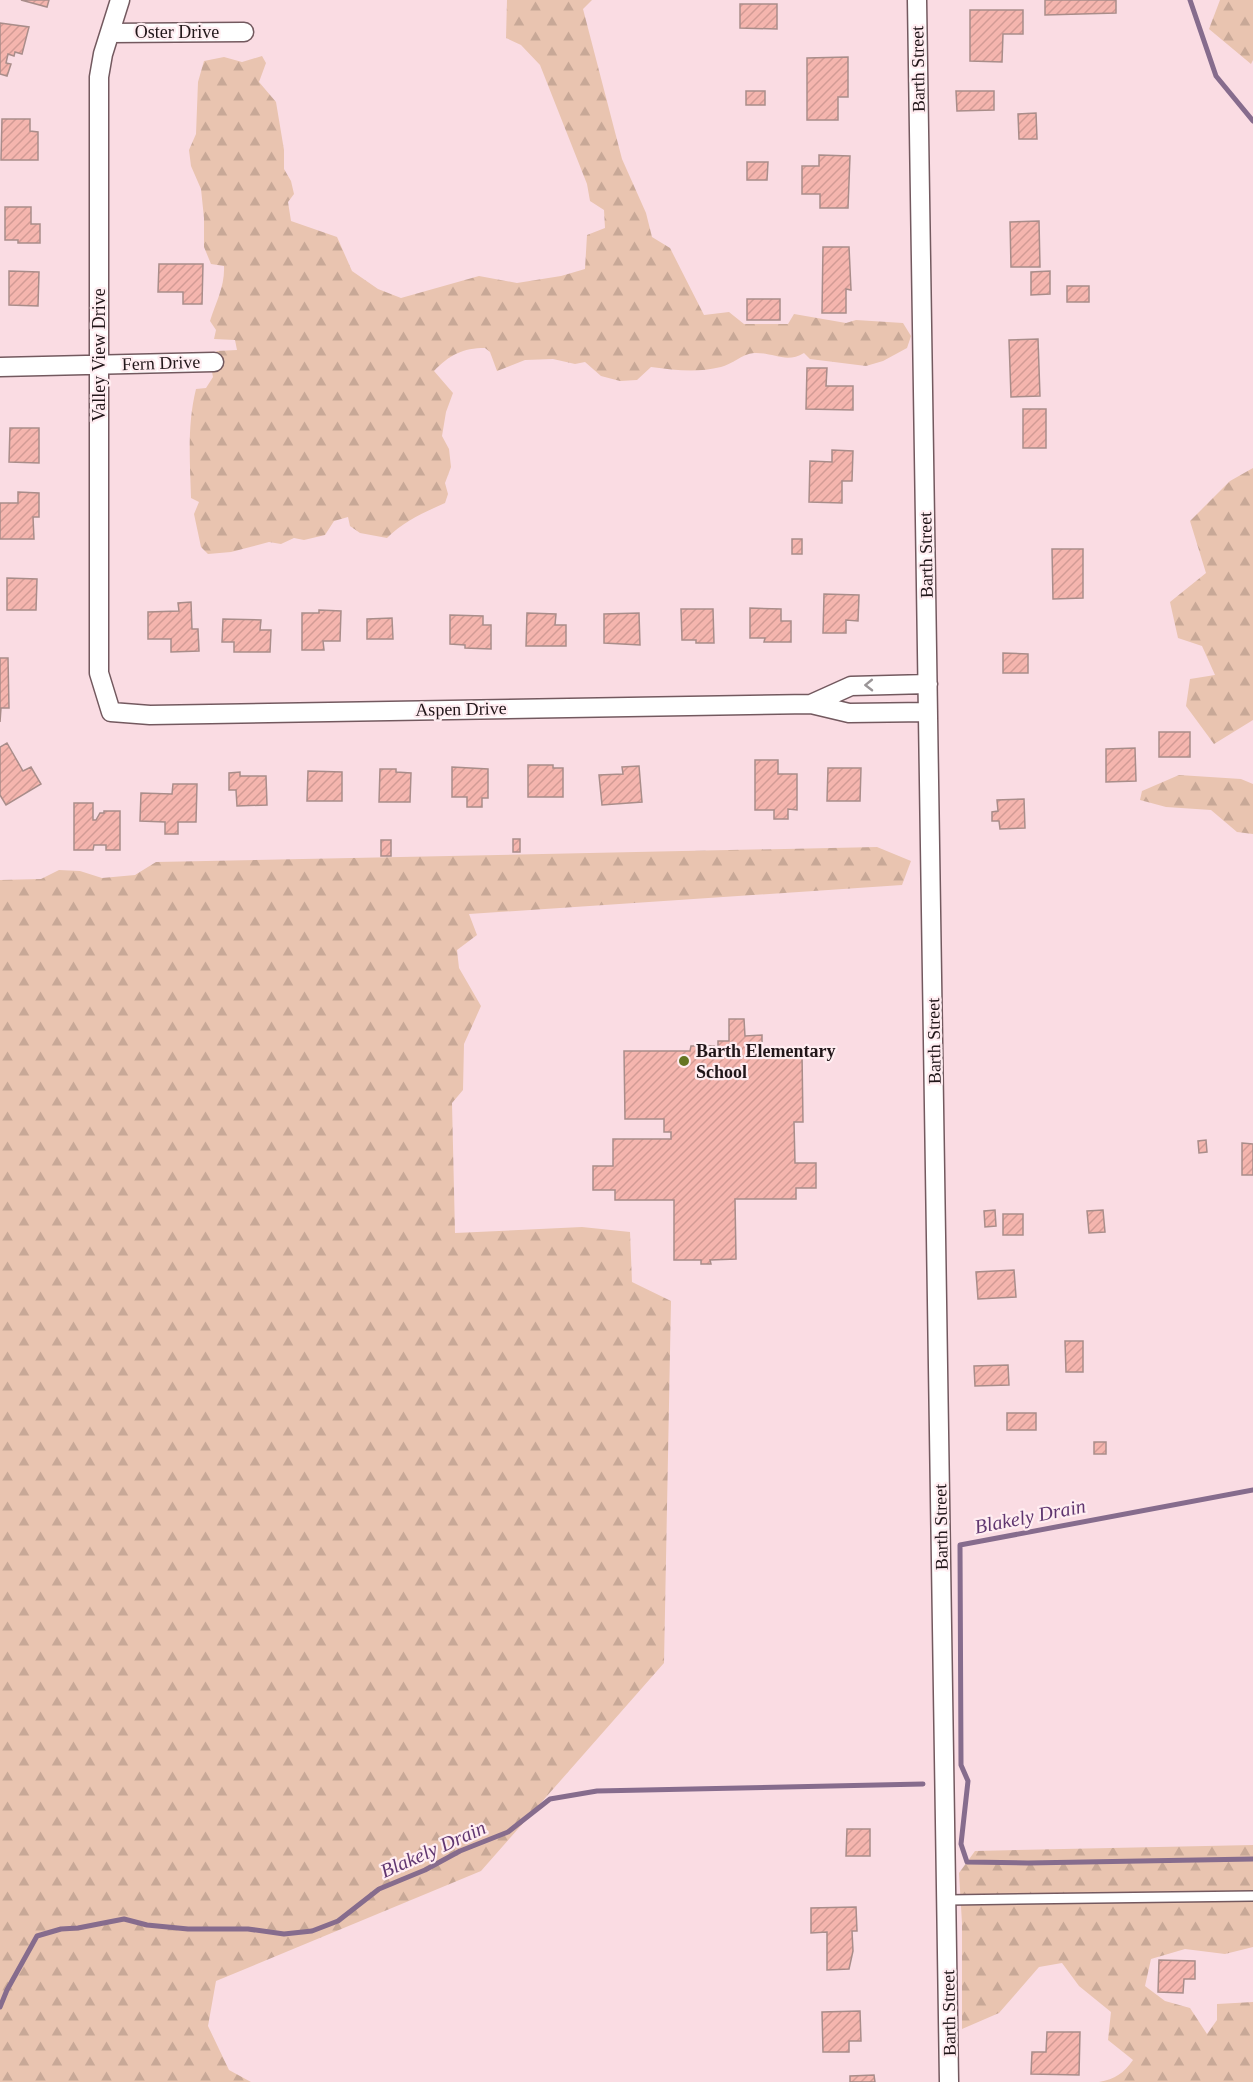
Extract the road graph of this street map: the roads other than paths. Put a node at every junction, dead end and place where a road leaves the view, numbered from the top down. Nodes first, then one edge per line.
1 (120, 0) edge
2 (917, 0) edge
3 (244, 32) dead end
4 (110, 33) junction
5 (214, 362) dead end
6 (99, 365) junction
7 (0, 367) edge
8 (928, 684) junction
9 (811, 704) junction
10 (111, 712) joint
11 (928, 712) junction
12 (1253, 1896) edge
13 (948, 1900) junction
14 (950, 2082) edge

1 - 4 street, Valley View Drive
2 - 8 street, Barth Street
3 - 4 street, Oster Drive
4 - 6 street, Valley View Drive
5 - 6 street, Fern Drive
6 - 7 street, Fern Drive
6 - 10 street, Valley View Drive
8 -> 9 street, Aspen Drive
8 - 11 street, Barth Street
9 - 10 street, Aspen Drive
9 - 11 street, Aspen Drive
11 - 13 street, Barth Street
12 - 13 lane
13 - 14 street, Barth Street

